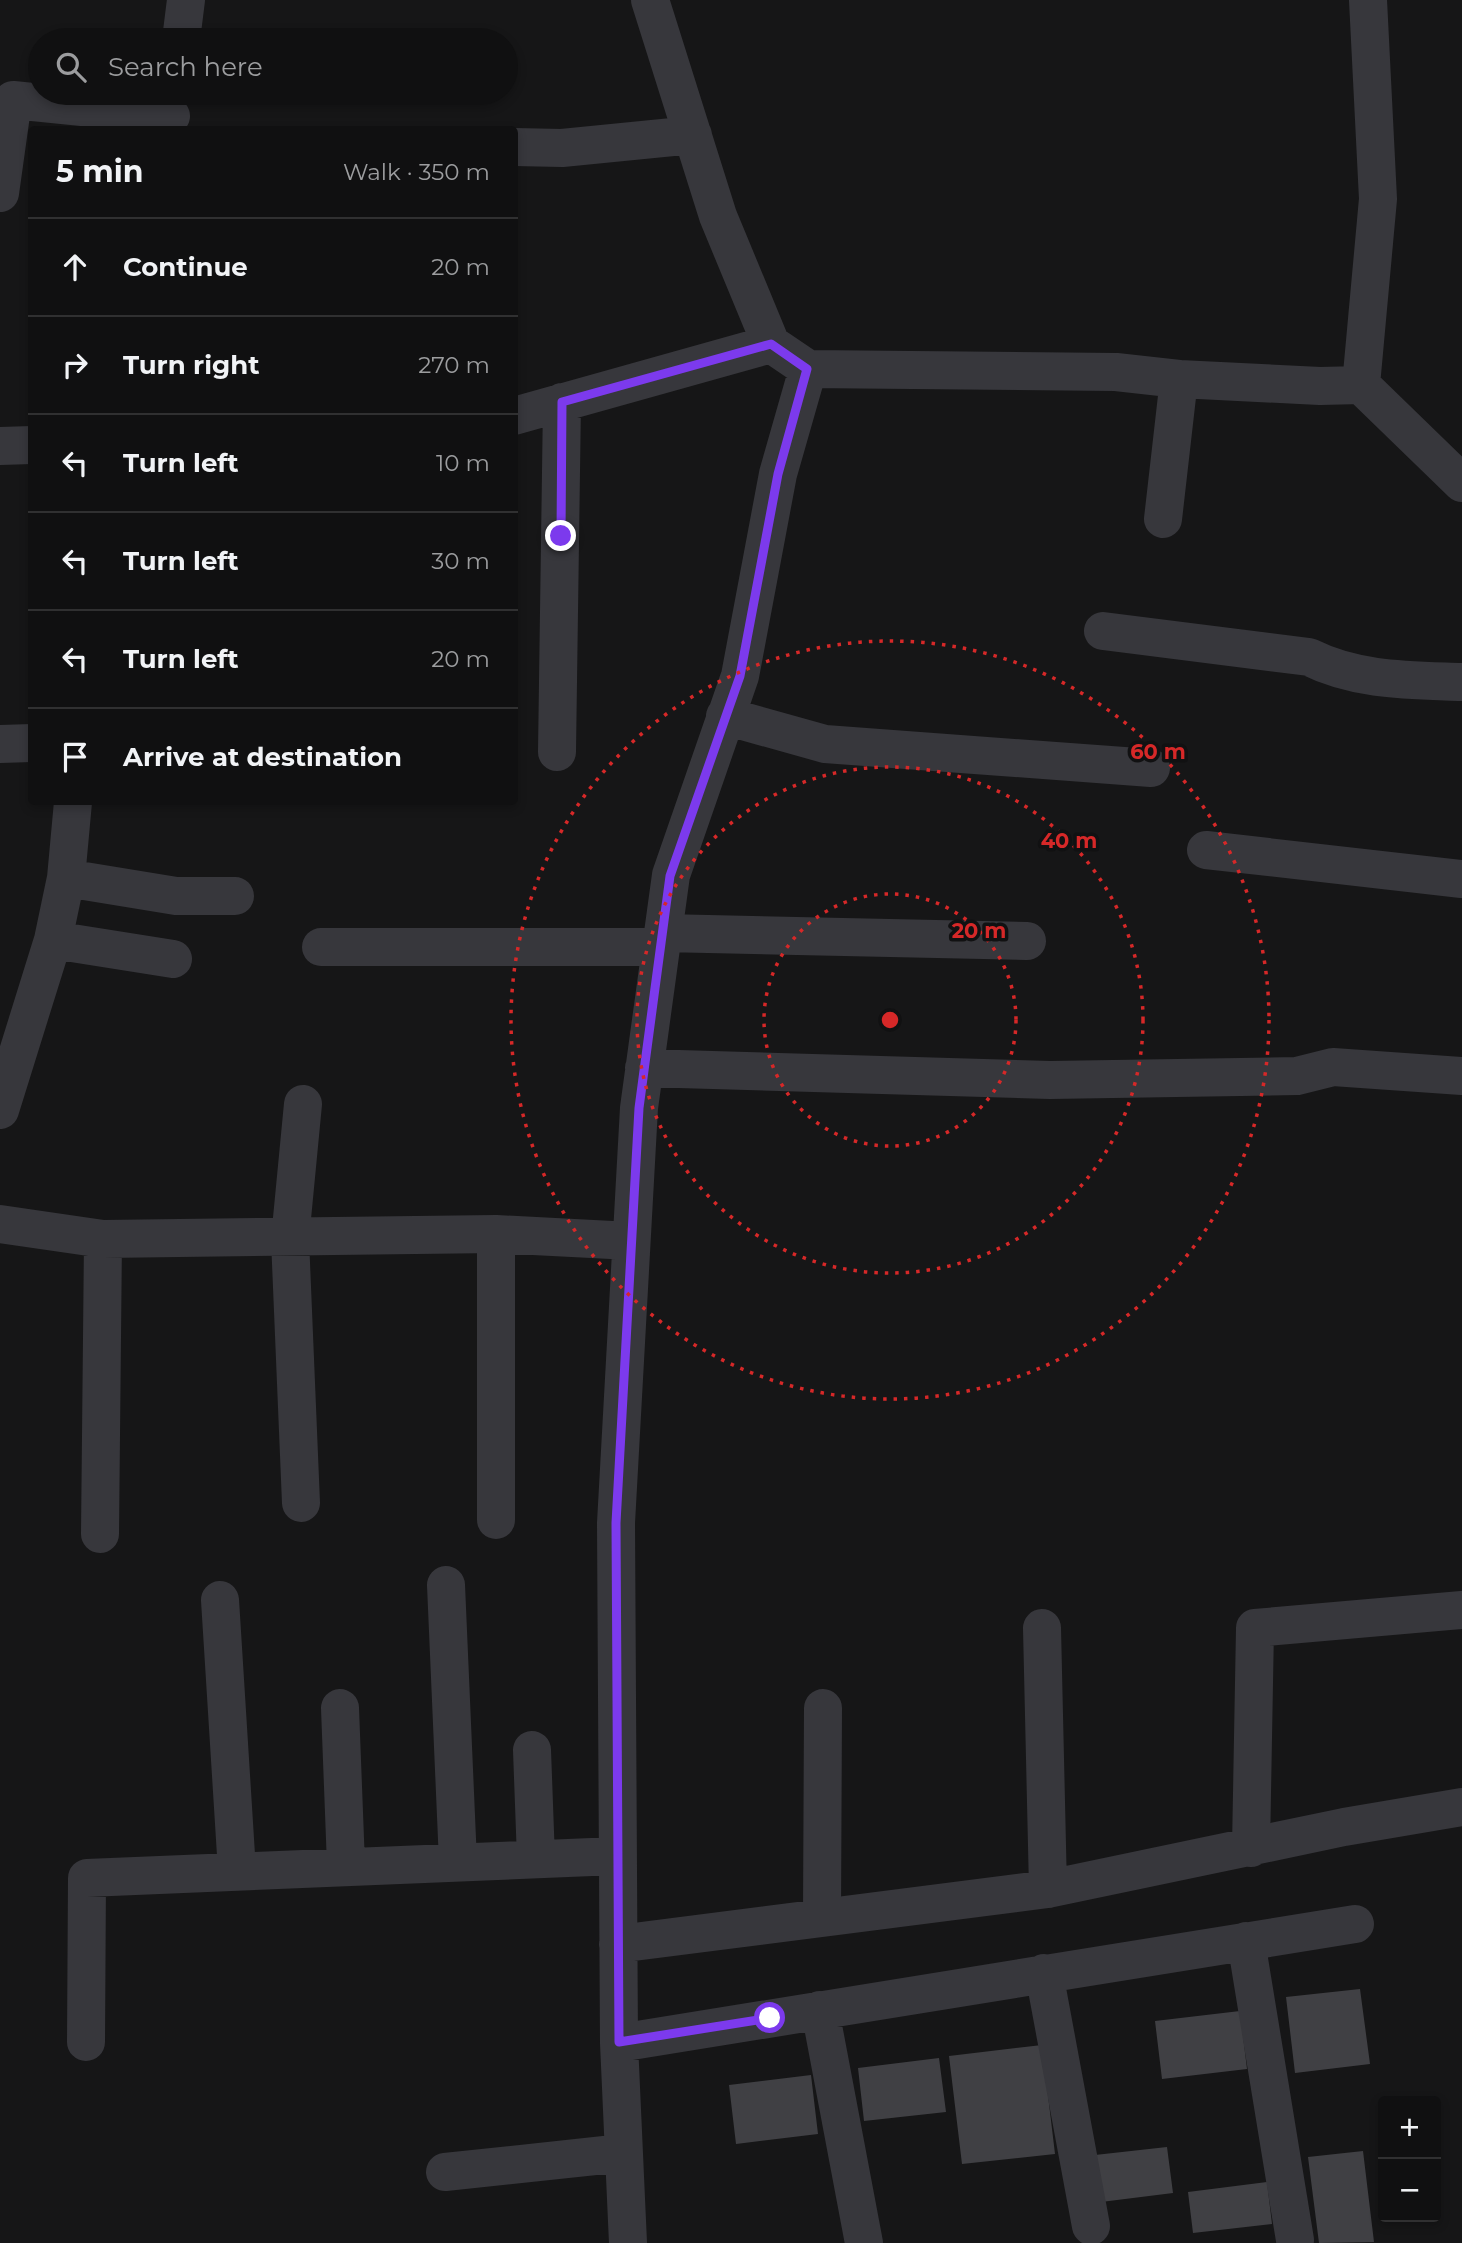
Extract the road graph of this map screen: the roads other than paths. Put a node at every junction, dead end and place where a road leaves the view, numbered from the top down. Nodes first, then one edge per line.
1 (186, 0) edge
2 (650, 0) edge
3 (1368, 0) edge
4 (182, 28) edge
5 (28, 101) edge
6 (74, 105) edge
7 (172, 113) edge
8 (693, 135) junction
9 (518, 147) edge
10 (0, 193) edge
11 (771, 344) junction
12 (807, 369) junction
13 (1179, 379) junction
14 (1361, 385) junction
15 (562, 402) junction
16 (518, 415) edge
17 (28, 445) edge
18 (0, 446) edge
19 (1462, 482) edge
20 (1163, 519) dead end
21 (1103, 631) dead end
22 (1462, 682) edge
23 (725, 716) junction
24 (28, 743) edge
25 (0, 744) edge
26 (557, 752) dead end
27 (1152, 768) dead end
28 (73, 805) edge
29 (1206, 850) dead end
30 (66, 878) junction
31 (1462, 879) edge
32 (235, 897) dead end
33 (52, 940) junction
34 (662, 940) junction
35 (1027, 941) dead end
36 (321, 947) dead end
37 (173, 959) dead end
38 (645, 1068) junction
39 (1462, 1076) edge
40 (303, 1104) dead end
41 (0, 1110) edge
42 (0, 1224) edge
43 (496, 1234) junction
44 (103, 1239) junction
45 (290, 1239) junction
46 (631, 1241) junction
47 (301, 1503) dead end
48 (496, 1520) dead end
49 (100, 1534) dead end
50 (446, 1585) dead end
51 (220, 1600) dead end
52 (1462, 1611) edge
53 (1042, 1628) dead end
54 (823, 1708) dead end
55 (340, 1709) dead end
56 (532, 1750) dead end
57 (1462, 1807) edge
58 (1251, 1848) junction
59 (616, 1856) junction
60 (536, 1859) junction
61 (458, 1861) junction
62 (346, 1865) junction
63 (237, 1871) junction
64 (1048, 1889) junction
65 (822, 1916) junction
66 (1355, 1924) dead end
67 (1246, 1941) junction
68 (618, 1944) junction
69 (1044, 1973) junction
70 (820, 2010) junction
71 (86, 2042) dead end
72 (619, 2042) junction
73 (623, 2153) junction
74 (445, 2172) dead end
75 (1091, 2226) dead end
76 (1295, 2240) dead end
77 (628, 2243) edge
78 (864, 2243) edge

1 - 4 street
2 - 8 street
3 - 14 street
5 - 10 street
6 - 7 street
8 - 9 street
8 - 11 street
11 - 12 street
11 - 15 street
12 - 13 street
12 - 23 street
13 - 14 street
13 - 20 street
14 - 19 street
15 - 16 street
15 - 26 street
17 - 18 street
21 - 22 street
23 - 27 street
23 - 34 street
24 - 25 street
28 - 30 street
29 - 31 street
30 - 32 street
30 - 33 street
33 - 37 street
33 - 41 street
34 - 35 street
34 - 36 street
34 - 38 street
38 - 39 street
38 - 46 street
40 - 45 street
42 - 44 street
43 - 45 street
43 - 46 street
43 - 48 street
44 - 45 street
44 - 49 street
45 - 47 street
46 - 59 street
50 - 61 street
51 - 63 street
52 - 58 street
53 - 64 street
54 - 65 street
55 - 62 street
56 - 60 street
57 - 58 street
58 - 64 street
59 - 60 street
59 - 68 street
60 - 61 street
61 - 62 street
62 - 63 street
63 - 71 street
64 - 65 street
65 - 68 street
66 - 67 street
67 - 69 street
67 - 76 street
68 - 72 street
69 - 70 street
69 - 75 street
70 - 72 street
70 - 78 street
72 - 73 street
73 - 74 street
73 - 77 street

